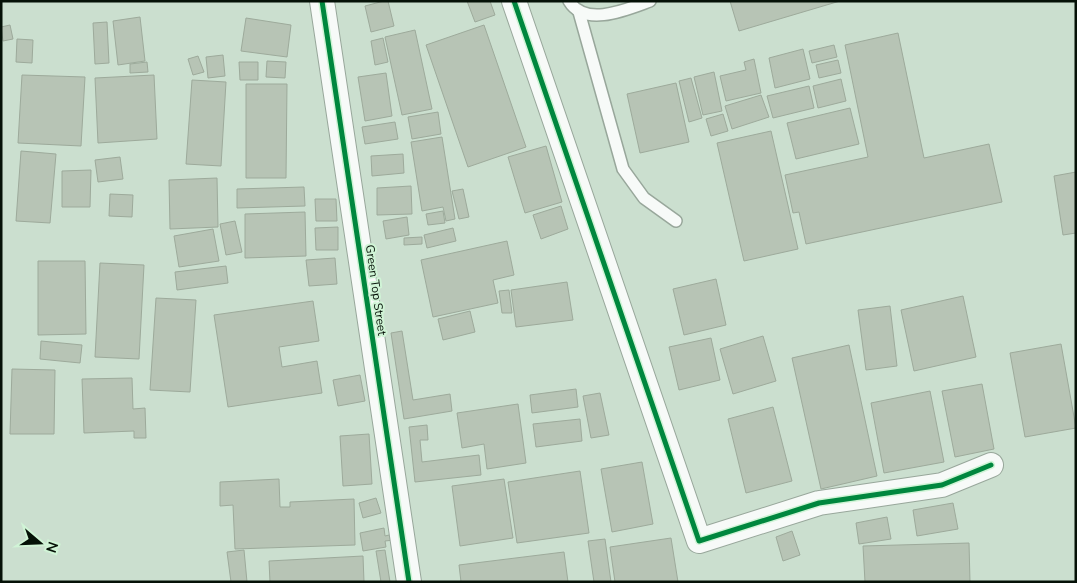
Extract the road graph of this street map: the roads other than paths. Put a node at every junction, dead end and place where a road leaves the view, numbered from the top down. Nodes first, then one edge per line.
1 (322, 1) edge
2 (514, 1) edge
3 (570, 1) edge
4 (650, 1) edge
5 (579, 12) junction
6 (676, 221) dead end
7 (991, 465) dead end
8 (409, 582) edge

1 - 8 street, Green Top Street
2 - 7 street
3 - 5 lane
4 - 5 lane
5 - 6 lane

